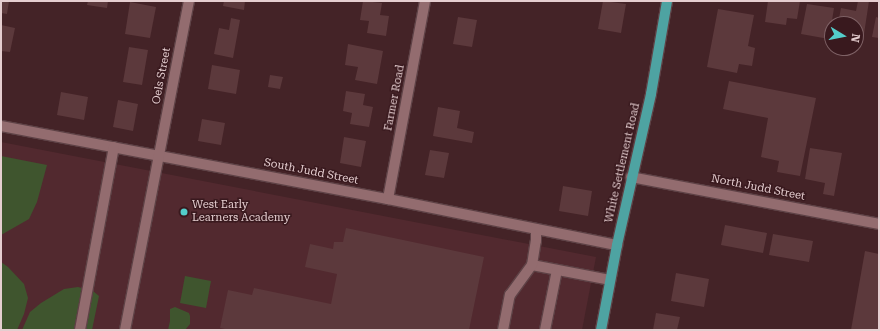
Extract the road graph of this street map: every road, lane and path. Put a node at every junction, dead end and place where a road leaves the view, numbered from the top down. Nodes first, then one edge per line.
1 (189, 1) edge
2 (425, 1) edge
3 (667, 1) edge
4 (1, 126) edge
5 (114, 147) junction
6 (159, 156) junction
7 (632, 177) junction
8 (388, 199) junction
9 (879, 224) edge
10 (536, 229) junction
11 (617, 245) junction
12 (532, 265) junction
13 (557, 270) junction
14 (610, 280) junction
15 (80, 330) edge
16 (125, 330) edge
17 (503, 330) edge
18 (545, 330) edge
19 (601, 330) edge

1 - 6 street, Oels Street
2 - 8 street, Farmer Road
3 - 7 main road, White Settlement Road
4 - 5 street, South Judd Street
5 - 6 street, South Judd Street
5 - 15 street
6 - 8 street, South Judd Street
6 - 16 street, Oels Street
7 - 9 street, North Judd Street
7 - 11 main road, White Settlement Road
8 - 10 street, South Judd Street
10 - 11 street, South Judd Street
10 - 12 street
11 - 14 main road, White Settlement Road
12 - 13 street
12 - 17 street
13 - 14 street
13 - 18 street
14 - 19 main road, White Settlement Road

